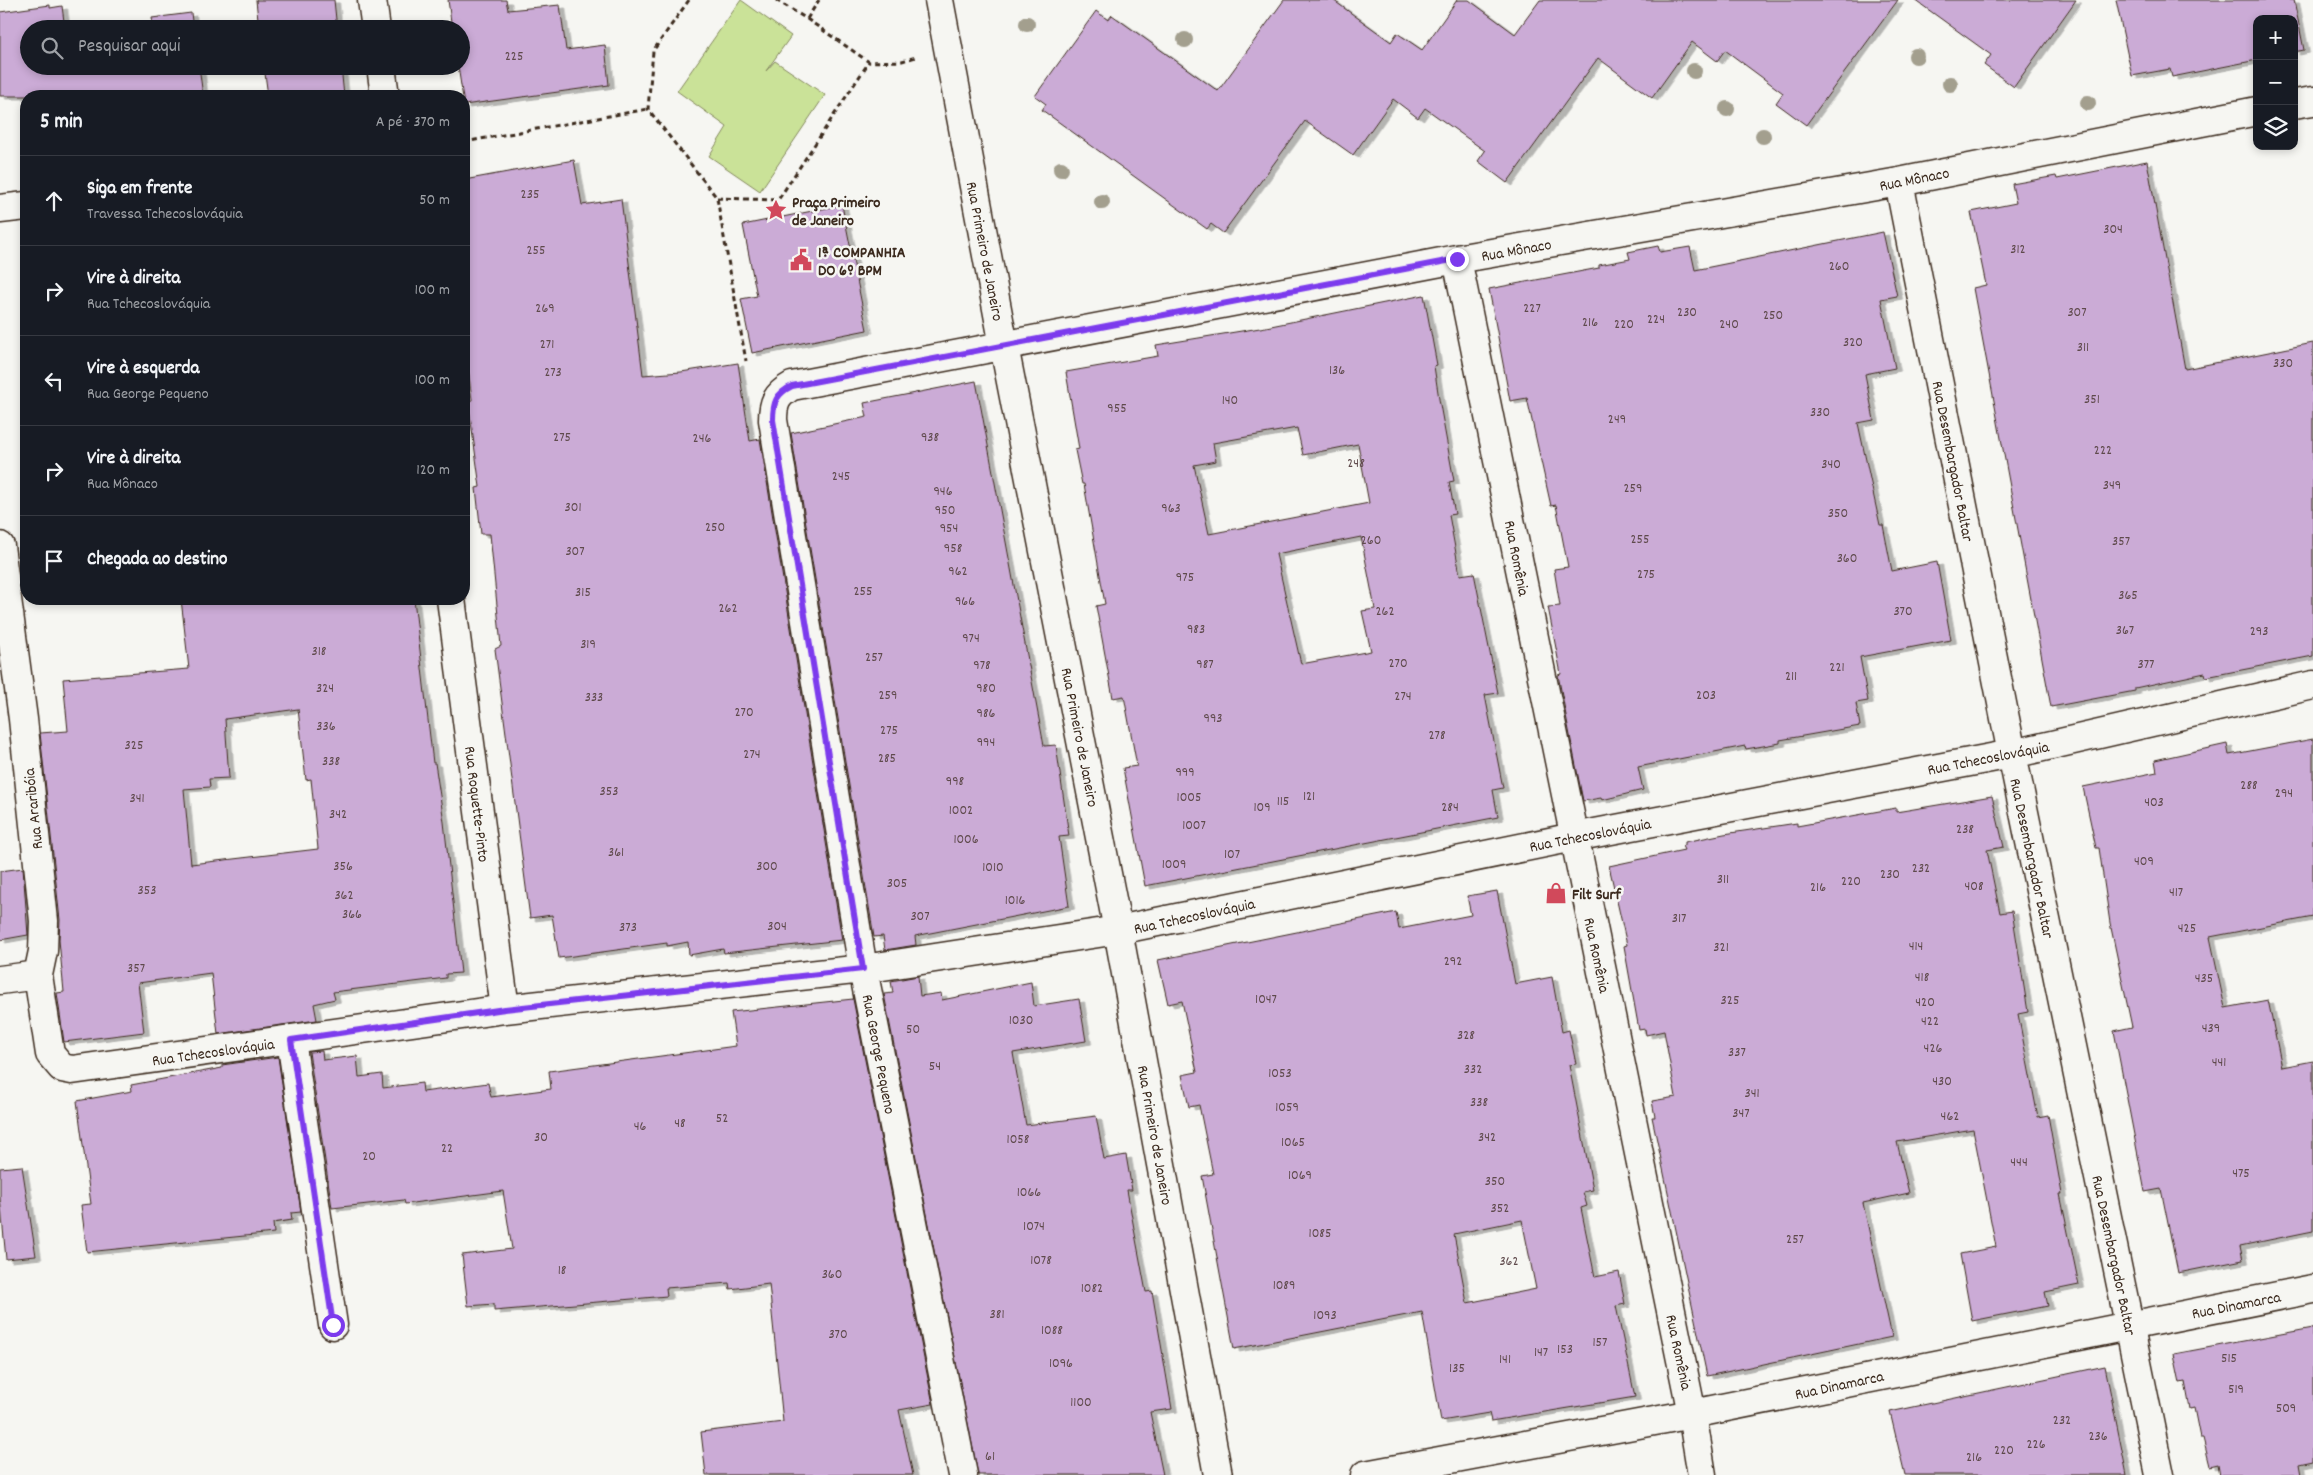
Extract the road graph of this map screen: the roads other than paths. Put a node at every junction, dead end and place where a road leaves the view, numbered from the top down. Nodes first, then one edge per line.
1 (372, 0) edge
2 (939, 0) edge
3 (375, 20) edge
4 (382, 75) edge
5 (384, 90) edge
6 (2313, 100) edge
7 (2298, 103) edge
8 (2253, 112) edge
9 (1899, 182) junction
10 (20, 207) edge
11 (0, 209) edge
12 (1457, 259) junction
13 (1004, 346) junction
14 (778, 395) joint
15 (0, 546) edge
16 (452, 605) edge
17 (2313, 685) edge
18 (12, 721) edge
19 (2012, 754) junction
20 (1574, 837) junction
21 (1118, 930) junction
22 (863, 969) junction
23 (38, 975) junction
24 (0, 980) edge
25 (505, 1009) junction
26 (291, 1040) junction
27 (62, 1068) joint
28 (2313, 1289) edge
29 (333, 1325) dead end
30 (2129, 1325) junction
31 (1692, 1414) junction
32 (963, 1475) edge
33 (1218, 1475) edge
34 (1365, 1475) edge
35 (1702, 1475) edge
36 (2160, 1475) edge

1 - 3 street
2 - 13 street, Rua Primeiro de Janeiro
4 - 5 street
6 - 7 street
8 - 9 street, Rua Mônaco
9 - 12 street, Rua Mônaco
9 - 19 street, Rua Desembargador Baltar
10 - 11 street
12 - 13 street, Rua Mônaco
12 - 20 street, Rua Romênia
13 - 14 street, Rua Mônaco
13 - 21 street, Rua Primeiro de Janeiro
14 - 22 street, Rua George Pequeno
15 - 18 street, Rua Araribóia
16 - 25 street, Rua Roquette-Pinto
17 - 19 street, Rua Tchecoslováquia
18 - 23 street, Rua Araribóia
19 - 20 street, Rua Tchecoslováquia
19 - 30 street, Rua Desembargador Baltar
20 - 21 street, Rua Tchecoslováquia
20 - 31 street, Rua Romênia
21 - 22 street, Rua Tchecoslováquia
21 - 33 street, Rua Primeiro de Janeiro
22 - 25 street, Rua Tchecoslováquia
22 - 32 street, Rua George Pequeno
23 - 24 street
23 - 27 street, Rua Araribóia
25 - 26 street, Rua Tchecoslováquia
26 - 27 street, Rua Tchecoslováquia
26 - 29 street
28 - 30 street, Rua Dinamarca
30 - 31 street, Rua Dinamarca
30 - 36 street, Rua Desembargador Baltar
31 - 34 street, Rua Dinamarca
31 - 35 street, Rua Romênia

